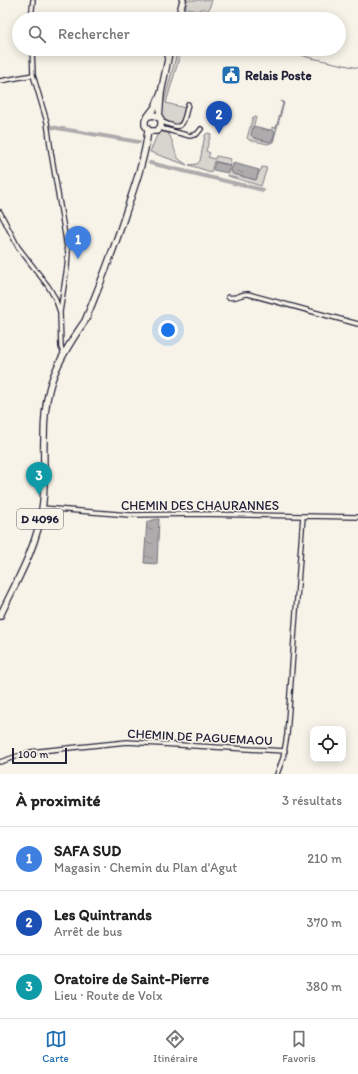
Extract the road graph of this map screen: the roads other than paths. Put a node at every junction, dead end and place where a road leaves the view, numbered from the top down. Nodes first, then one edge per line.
1 (33, 0) edge
2 (183, 0) edge
3 (32, 12) edge
4 (180, 12) edge
5 (32, 56) edge
6 (169, 56) edge
7 (33, 75) junction
8 (0, 81) edge
9 (162, 93) junction
10 (188, 104) dead end
11 (149, 116) junction
12 (160, 119) junction
13 (160, 128) junction
14 (201, 129) dead end
15 (148, 130) junction
16 (155, 132) junction
17 (144, 153) junction
18 (0, 212) edge
19 (228, 297) dead end
20 (60, 312) junction
21 (87, 318) junction
22 (358, 324) edge
23 (64, 355) junction
24 (56, 378) junction
25 (45, 413) junction
26 (42, 508) junction
27 (303, 516) junction
28 (358, 517) edge
29 (0, 616) edge
30 (285, 751) junction
31 (0, 762) edge
32 (277, 774) edge

1 - 3 street
2 - 4 main road
5 - 7 street
6 - 9 main road
7 - 8 street
7 - 20 street
9 - 11 main road
9 - 12 main road
10 - 12 street
11 - 12 main road
11 - 15 main road
12 - 13 main road
13 - 14 street
13 - 16 main road
15 - 16 main road
15 - 17 main road, D 4096
16 - 17 main road, D 4096
17 - 21 main road, D 4096
18 - 20 street
19 - 22 street
20 - 23 street
21 - 23 main road, D 4096
21 - 24 main road, D 4096
23 - 24 street
23 - 25 main road, D 4096
24 - 25 main road, D 4096
25 - 26 main road, D 4096
26 - 27 street, CHEMIN DES CHAURANNES
26 - 29 main road, D 4096
27 - 28 street, CHEMIN DES CHAURANNES
27 - 30 street, CHEMIN DE PAGUEMAOU
30 - 31 street, CHEMIN DE PAGUEMAOU
30 - 32 street

